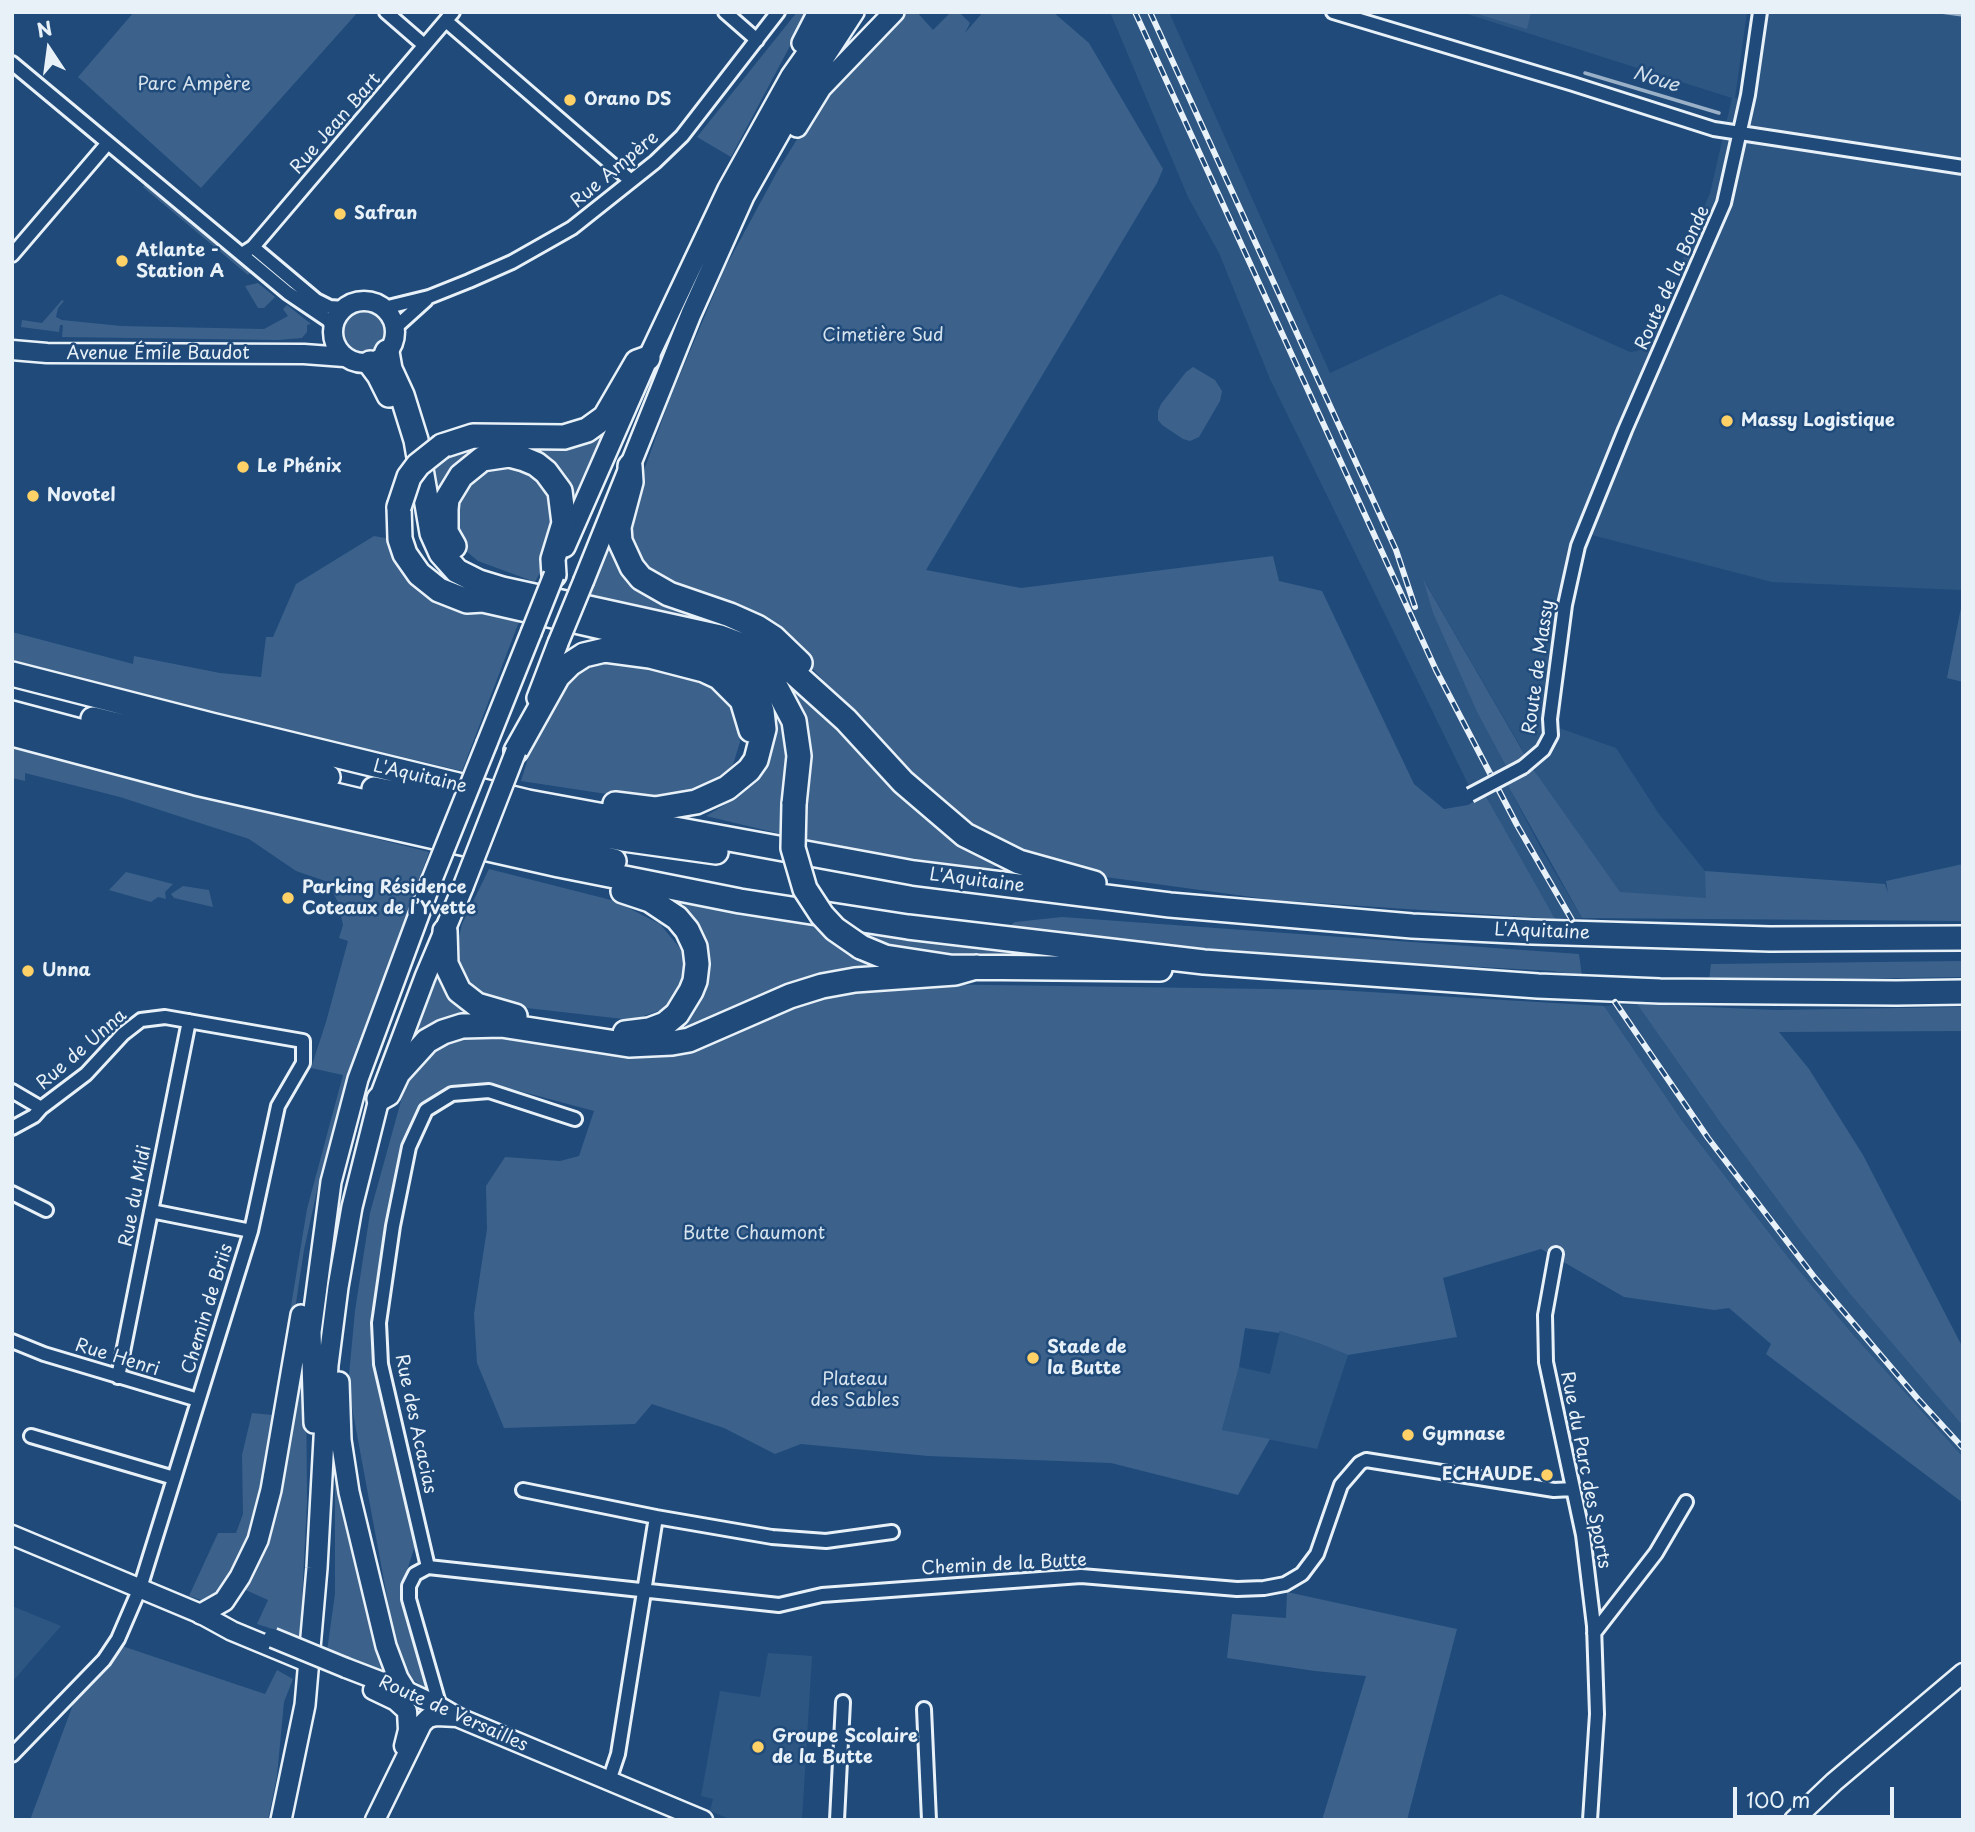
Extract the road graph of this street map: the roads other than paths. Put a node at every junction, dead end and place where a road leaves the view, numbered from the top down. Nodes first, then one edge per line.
1 (386, 12) edge
2 (725, 12) edge
3 (778, 12) edge
4 (818, 12) edge
5 (836, 12) edge
6 (854, 12) edge
7 (894, 12) edge
8 (1333, 12) edge
9 (1760, 12) edge
10 (449, 17) edge
11 (757, 40) junction
12 (424, 45) junction
13 (12, 63) edge
14 (791, 76) junction
15 (1740, 134) junction
16 (107, 144) junction
17 (1963, 167) edge
18 (631, 181) junction
19 (744, 196) junction
20 (253, 247) junction
21 (242, 254) junction
22 (12, 256) edge
23 (429, 297) junction
24 (344, 307) junction
25 (384, 308) junction
26 (395, 328) junction
27 (333, 332) junction
28 (12, 350) edge
29 (304, 354) junction
30 (345, 357) junction
31 (379, 358) junction
32 (648, 358) junction
33 (630, 466) junction
34 (1578, 545) joint
35 (554, 575) junction
36 (552, 599) junction
37 (483, 600) junction
38 (663, 640) junction
39 (12, 674) edge
40 (12, 696) edge
41 (12, 713) edge
42 (846, 720) junction
43 (12, 734) edge
44 (516, 751) junction
45 (738, 779) junction
46 (442, 782) junction
47 (1470, 796) dead end
48 (559, 865) junction
49 (876, 867) junction
50 (1170, 905) junction
51 (908, 927) junction
52 (445, 931) junction
53 (1963, 939) edge
54 (1204, 962) junction
55 (976, 967) junction
56 (1963, 992) edge
57 (189, 1021) junction
58 (303, 1041) joint
59 (12, 1091) edge
60 (379, 1099) junction
61 (41, 1108) junction
62 (575, 1119) dead end
63 (12, 1128) edge
64 (331, 1182) junction
65 (12, 1193) edge
66 (46, 1210) dead end
67 (151, 1211) junction
68 (251, 1231) junction
69 (1556, 1254) dead end
70 (336, 1304) junction
71 (12, 1340) edge
72 (118, 1377) junction
73 (198, 1401) junction
74 (31, 1436) dead end
75 (174, 1478) junction
76 (1573, 1489) junction
77 (523, 1490) dead end
78 (1686, 1502) dead end
79 (656, 1517) junction
80 (892, 1532) dead end
81 (12, 1535) edge
82 (429, 1567) junction
83 (317, 1568) junction
84 (140, 1588) junction
85 (643, 1589) junction
86 (201, 1614) junction
87 (1594, 1633) junction
88 (273, 1643) junction
89 (345, 1673) junction
90 (1963, 1673) edge
91 (406, 1691) junction
92 (844, 1702) dead end
93 (440, 1707) junction
94 (925, 1709) dead end
95 (457, 1717) junction
96 (12, 1755) edge
97 (397, 1774) junction
98 (609, 1781) junction
99 (281, 1820) edge
100 (375, 1820) edge
101 (703, 1820) edge
102 (837, 1820) edge
103 (929, 1820) edge
104 (1590, 1820) edge
105 (1794, 1820) edge

1 - 12 street
2 - 11 street
3 - 11 street, Rue Ampère
4 - 14 main road
5 - 14 main road
6 - 19 main road
7 - 19 main road
8 - 15 street
9 - 15 street, Route de la Bonde
10 - 12 street, Rue Jean Bart
10 - 18 street
11 - 18 street, Rue Ampère
12 - 20 street, Rue Jean Bart
13 - 16 street
14 - 32 main road
15 - 17 street
15 - 34 street, Route de la Bonde
16 - 21 street
16 - 22 street
18 - 23 street, Rue Ampère
19 - 33 main road
20 - 21 street, Rue Jean Bart
20 - 24 street
21 - 27 street
23 - 25 street, Rue Ampère
23 - 26 street, Rue Ampère
24 - 25 main road
24 - 27 main road
25 - 26 main road
26 - 31 main road
27 - 29 main road, Avenue Émile Baudot
27 - 30 main road
28 - 29 main road, Avenue Émile Baudot
29 - 30 main road, Avenue Émile Baudot
30 - 31 main road
31 - 36 highway
31 - 37 highway
32 - 35 main road
32 - 37 highway, bridge
33 - 42 highway
33 - 44 main road, bridge
34 - 47 street, Route de Massy, bridge
35 - 36 highway
35 - 64 main road, bridge
36 - 42 highway
37 - 38 highway
38 - 45 highway
38 - 55 highway, bridge
39 - 46 highway, L'Aquitaine
40 - 49 highway
41 - 51 highway
42 - 50 highway
43 - 48 highway
44 - 45 highway
44 - 52 main road, bridge
45 - 46 highway
46 - 49 highway, L'Aquitaine
48 - 51 highway
48 - 52 highway
49 - 50 highway, L'Aquitaine
50 - 53 highway, L'Aquitaine
51 - 54 highway
52 - 60 main road
54 - 55 highway
54 - 56 highway
55 - 60 highway
57 - 58 street, Rue de Unna
57 - 61 street, Rue de Unna
57 - 67 street, Rue du Midi
58 - 68 street, Chemin de Briis
59 - 61 street, Rue de Unna
60 - 70 main road
61 - 63 street
62 - 82 street, Rue des Acacias
64 - 83 main road
64 - 86 main road
65 - 66 street
67 - 68 street
67 - 72 street, Rue du Midi
68 - 73 street, Chemin de Briis
69 - 76 street, Rue du Parc des Sports
70 - 83 main road
70 - 91 main road
71 - 72 street, Rue Henri
72 - 73 street, Rue Henri
73 - 75 street, Chemin de Briis
74 - 75 street
75 - 84 street, Chemin de Briis
76 - 85 street, Chemin de la Butte
76 - 87 street, Rue du Parc des Sports
77 - 79 street
78 - 87 street
79 - 80 street
79 - 85 street
81 - 84 main road, Route de Versailles
82 - 85 street
82 - 93 street
83 - 99 main road
84 - 86 main road, Route de Versailles
84 - 96 street, Chemin de Briis
85 - 98 street
86 - 88 main road, Route de Versailles
87 - 104 street, Rue du Parc des Sports
88 - 89 main road, Route de Versailles, bridge
88 - 89 main road, Route de Versailles
89 - 91 main road, Route de Versailles
89 - 97 main road
90 - 105 main road
91 - 93 main road, Route de Versailles
92 - 102 street
93 - 95 main road, Route de Versailles
94 - 103 street
95 - 97 main road
95 - 98 main road, Route de Versailles
97 - 100 main road
98 - 101 main road, Route de Versailles

